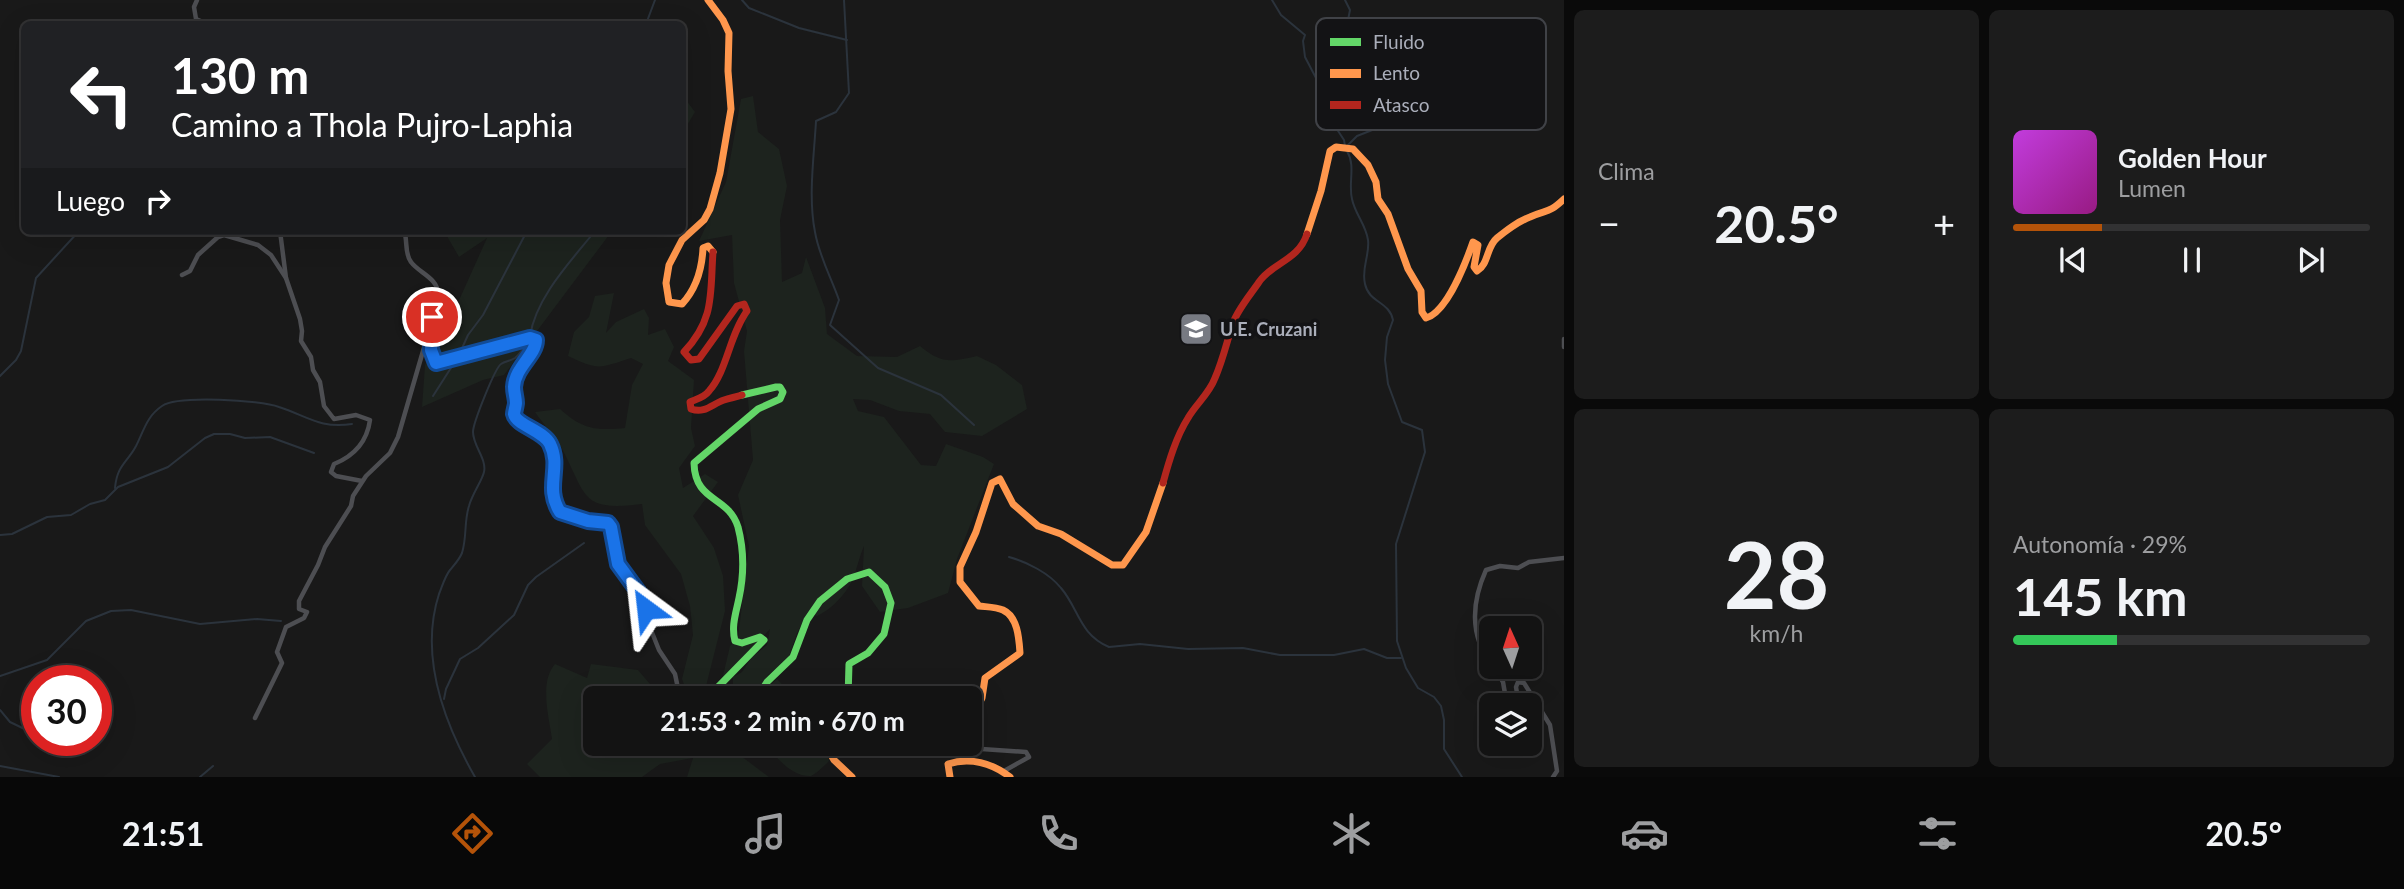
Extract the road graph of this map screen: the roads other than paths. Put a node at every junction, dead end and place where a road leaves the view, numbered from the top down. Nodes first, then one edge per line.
1 (197, 0) edge
2 (708, 0) edge
3 (201, 21) edge
4 (1564, 199) edge
5 (281, 235) edge
6 (405, 235) edge
7 (182, 275) dead end
8 (286, 278) junction
9 (432, 320) junction
10 (1564, 339) edge
11 (1564, 347) edge
12 (363, 481) junction
13 (1564, 558) edge
14 (1479, 642) edge
15 (678, 686) edge
16 (719, 686) edge
17 (765, 686) edge
18 (848, 686) edge
19 (1517, 693) edge
20 (1530, 693) edge
21 (982, 698) edge
22 (1542, 712) edge
23 (255, 718) dead end
24 (982, 749) edge
25 (832, 756) edge
26 (1007, 774) edge
27 (852, 777) edge
28 (950, 777) edge
29 (1553, 777) edge

1 - 3 street
2 - 16 main road
4 - 21 main road
5 - 8 street
6 - 9 street
7 - 8 street
8 - 12 street
9 - 12 street
9 - 15 street
10 - 11 street
12 - 23 street
13 - 14 street
17 - 18 main road
19 - 20 street
22 - 29 street
24 - 26 street
25 - 27 main road
26 - 28 main road

